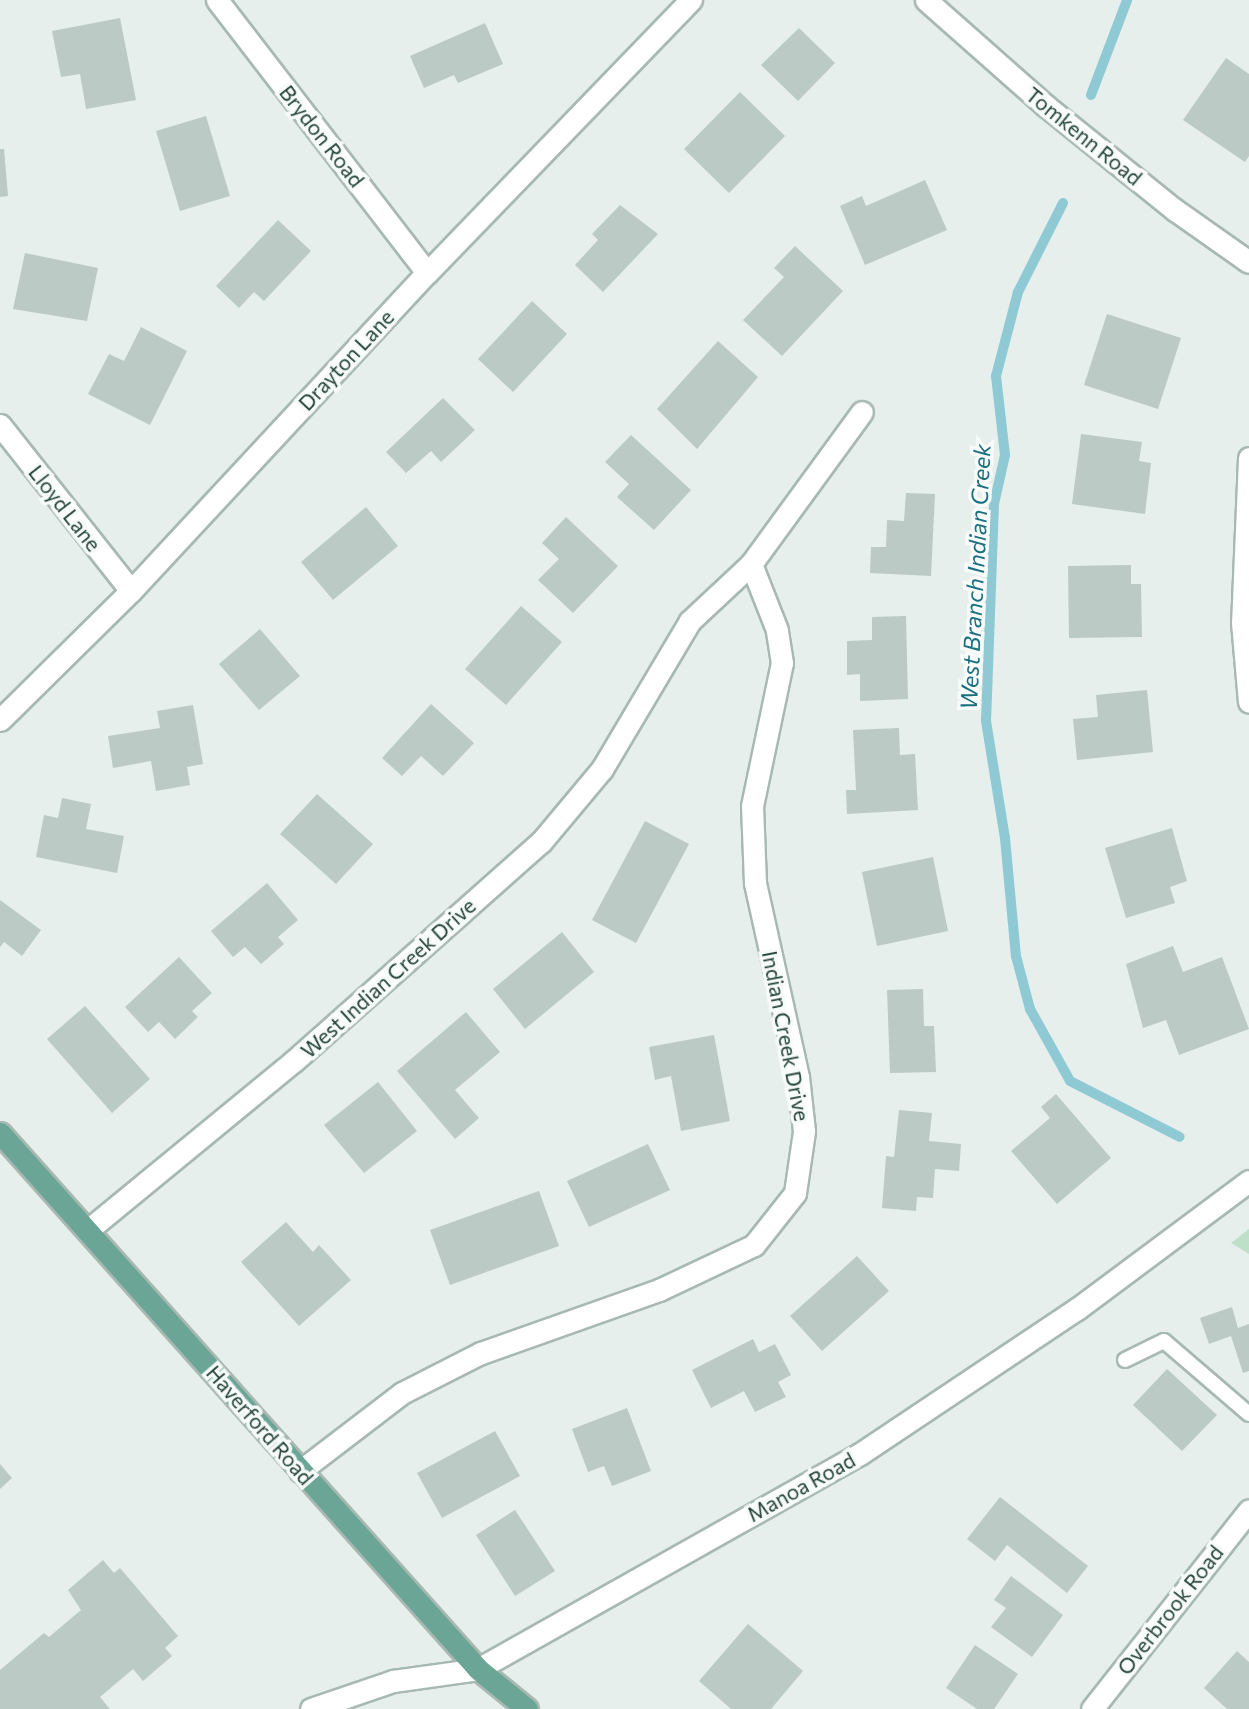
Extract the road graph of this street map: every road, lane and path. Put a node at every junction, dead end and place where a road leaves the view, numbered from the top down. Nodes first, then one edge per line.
1 (217, 0) edge
2 (691, 0) edge
3 (926, 0) edge
4 (1249, 262) edge
5 (427, 273) junction
6 (862, 412) dead end
7 (0, 425) edge
8 (1249, 458) edge
9 (751, 564) junction
10 (131, 591) junction
11 (1249, 702) edge
12 (0, 720) edge
13 (2, 1139) edge
14 (1249, 1181) edge
15 (89, 1230) junction
16 (1125, 1360) dead end
17 (1249, 1414) edge
18 (300, 1471) junction
19 (1249, 1510) edge
20 (478, 1669) junction
21 (311, 1709) edge
22 (527, 1709) edge
23 (1092, 1709) edge

1 - 5 street, Brydon Road
2 - 5 street, Drayton Lane
3 - 4 street, Tomkenn Road
5 - 10 street, Drayton Lane
6 - 9 street
7 - 10 street, Lloyd Lane
8 - 11 street
9 - 15 street, West Indian Creek Drive
9 - 18 street, Indian Creek Drive
10 - 12 street, Drayton Lane
13 - 15 main road, Haverford Road
14 - 20 street, Manoa Road
15 - 18 main road, Haverford Road
16 - 17 lane
18 - 20 main road, Haverford Road
19 - 23 street, Overbrook Road
20 - 21 street, Manoa Road
20 - 22 main road, Haverford Road

